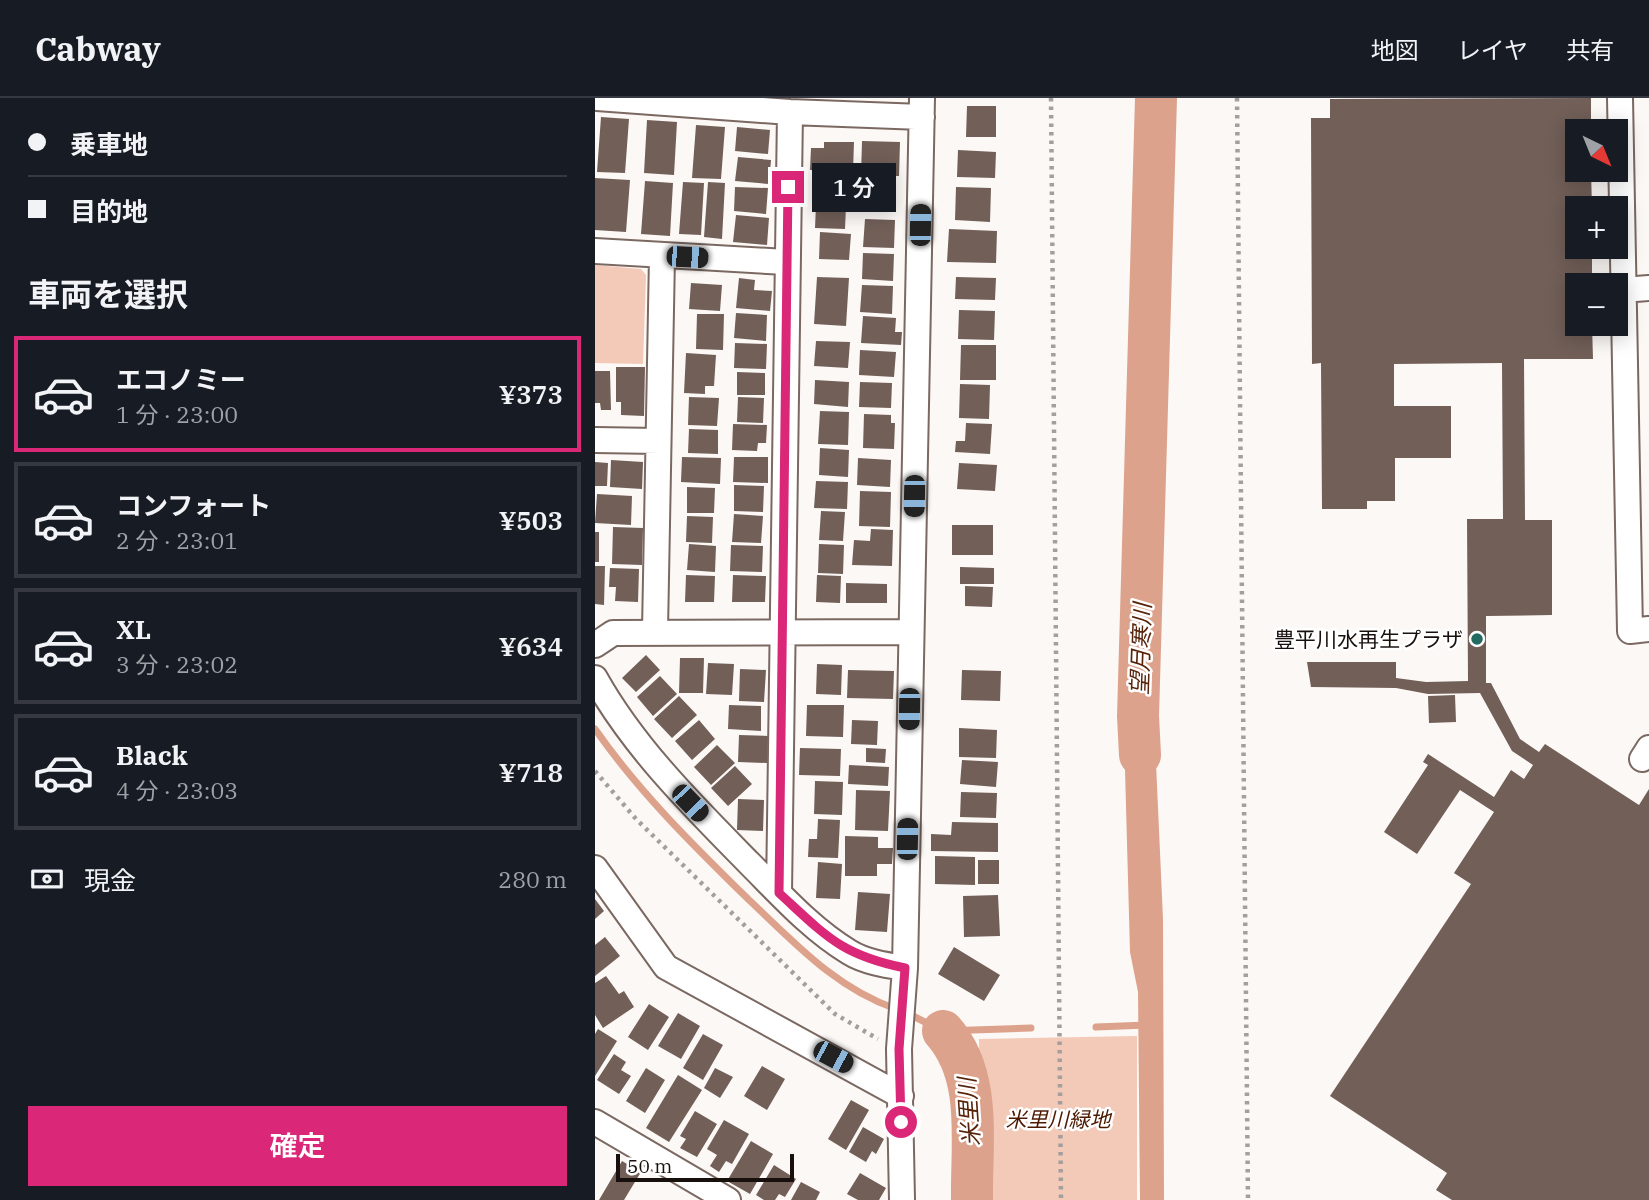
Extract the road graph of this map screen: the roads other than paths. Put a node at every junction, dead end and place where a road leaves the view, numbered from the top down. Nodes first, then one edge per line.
1 (597, 98) edge
2 (1620, 98) edge
3 (922, 108) edge
4 (790, 112) junction
5 (595, 251) edge
6 (662, 256) junction
7 (786, 262) junction
8 (1623, 273) edge
9 (1649, 288) edge
10 (1628, 290) edge
11 (1627, 336) edge
12 (595, 440) edge
13 (657, 441) junction
14 (1638, 467) edge
15 (1649, 629) edge
16 (655, 631) junction
17 (782, 632) junction
18 (911, 632) junction
19 (595, 646) edge
20 (595, 678) edge
21 (595, 868) edge
22 (779, 893) junction
23 (904, 976) junction
24 (901, 1096) junction
25 (595, 1122) edge
26 (728, 1200) edge
27 (902, 1200) edge

1 - 4 street
2 - 8 street
3 - 4 street
3 - 18 street
4 - 7 street
5 - 6 street
6 - 7 street
6 - 13 street
7 - 17 street
9 - 10 street
11 - 14 street
12 - 13 street
13 - 16 street
14 - 15 street
16 - 17 street
16 - 19 street
17 - 18 street
17 - 22 street
18 - 23 street
20 - 22 street
21 - 24 street
22 - 23 street
23 - 24 street
24 - 27 street
25 - 26 street

